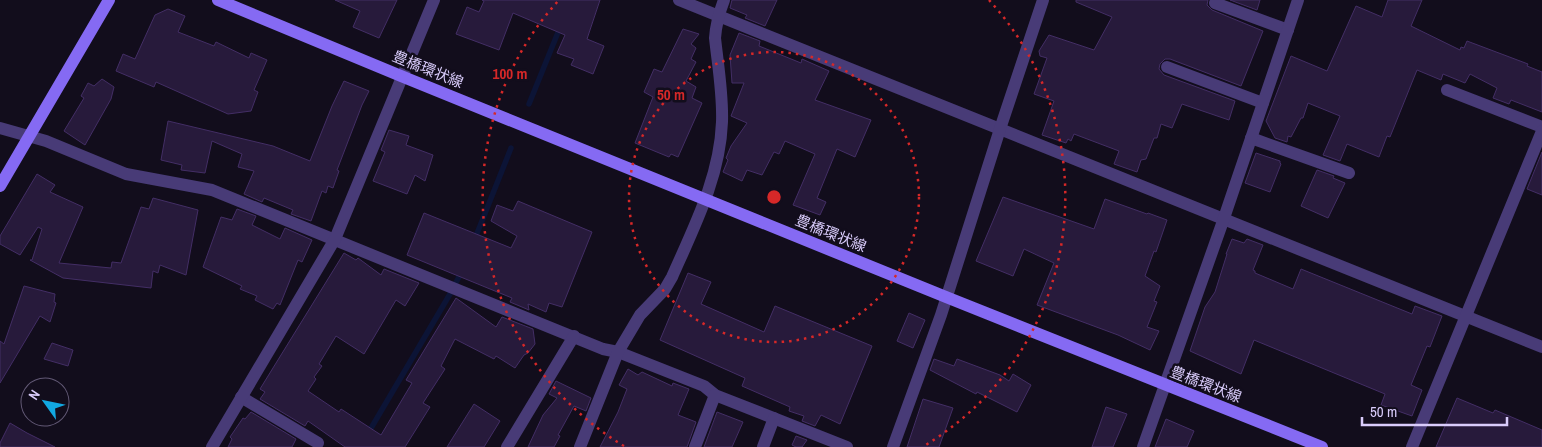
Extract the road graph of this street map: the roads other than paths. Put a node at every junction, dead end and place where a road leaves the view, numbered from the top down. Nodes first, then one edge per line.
1 (109, 0) edge
2 (218, 0) edge
3 (434, 0) edge
4 (679, 0) edge
5 (724, 0) edge
6 (1044, 0) edge
7 (1298, 0) edge
8 (1215, 3) dead end
9 (718, 16) junction
10 (1288, 30) junction
11 (1166, 67) dead end
12 (401, 76) junction
13 (1447, 90) dead end
14 (1263, 104) junction
15 (1542, 127) edge
16 (0, 128) edge
17 (1000, 129) junction
18 (1542, 131) edge
19 (29, 136) junction
20 (1251, 138) junction
21 (1538, 151) edge
22 (1349, 173) dead end
23 (0, 186) edge
24 (705, 199) junction
25 (1223, 221) junction
26 (335, 239) junction
27 (946, 297) junction
28 (1466, 317) junction
29 (574, 336) junction
30 (1542, 347) edge
31 (618, 352) junction
32 (1164, 386) junction
33 (715, 396) junction
34 (241, 398) junction
35 (774, 418) junction
36 (318, 444) dead end
37 (212, 447) edge
38 (506, 447) edge
39 (580, 447) edge
40 (695, 447) edge
41 (763, 447) edge
42 (847, 447) edge
43 (893, 447) edge
44 (1143, 447) edge
45 (1322, 447) edge
46 (1412, 447) edge

1 - 19 main road
2 - 12 main road, 豊橋環状線
3 - 12 street
4 - 9 street
5 - 9 street
6 - 17 street
7 - 10 street
8 - 10 street
9 - 17 street
9 - 24 street
10 - 14 street
11 - 14 street
12 - 24 main road, 豊橋環状線
12 - 26 street
13 - 15 street
14 - 20 street
16 - 19 street
17 - 25 street
17 - 27 street
18 - 21 street
19 - 23 main road
19 - 26 street
20 - 22 street
20 - 25 street
21 - 28 street
24 - 27 main road, 豊橋環状線
24 - 31 street
25 - 28 street
25 - 32 street
26 - 29 street
26 - 34 street
27 - 32 main road, 豊橋環状線
27 - 43 street
28 - 30 street
28 - 46 street
29 - 31 street
29 - 38 street
31 - 33 street
31 - 39 street
32 - 44 street
32 - 45 main road, 豊橋環状線
33 - 35 street
33 - 40 street
34 - 36 street
34 - 37 street
35 - 41 street
35 - 42 street

